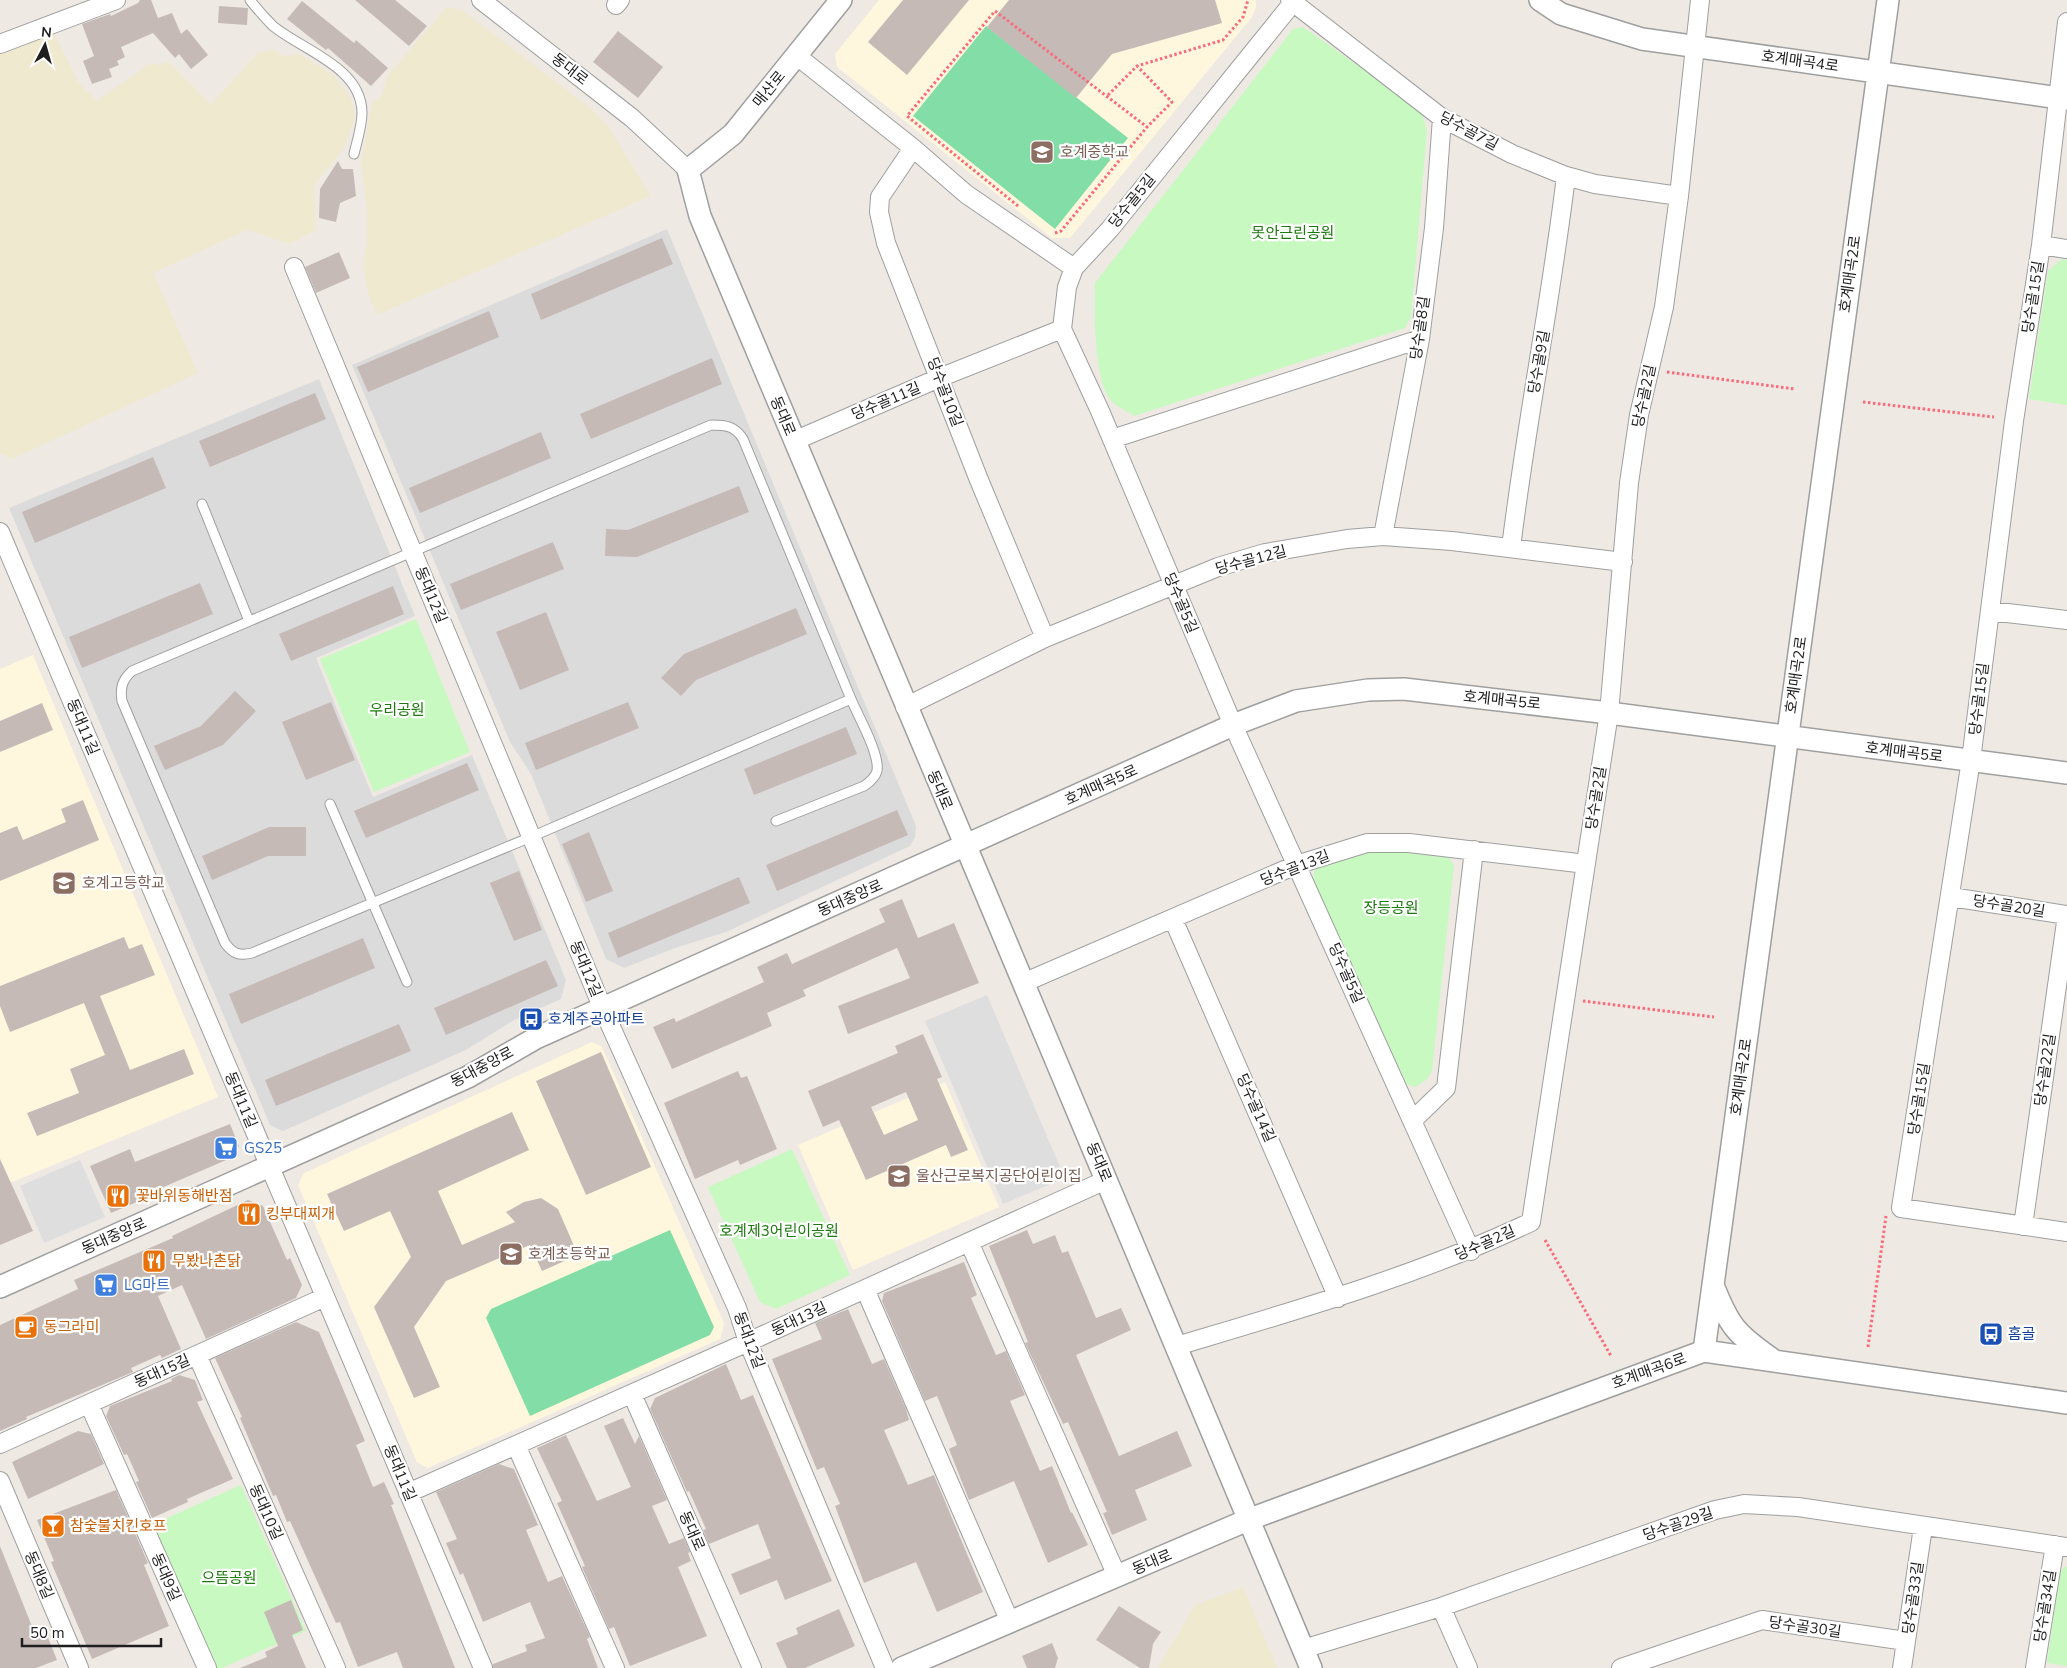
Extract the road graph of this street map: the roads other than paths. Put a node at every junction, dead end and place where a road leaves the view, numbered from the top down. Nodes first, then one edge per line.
1 (116, 0) edge
2 (250, 0) edge
3 (482, 0) edge
4 (841, 0) edge
5 (1540, 0) edge
6 (1700, 0) edge
7 (1888, 0) edge
8 (1293, 1) edge
9 (2067, 22) edge
10 (0, 44) edge
11 (1694, 46) junction
12 (797, 56) junction
13 (1877, 72) junction
14 (2062, 98) edge
15 (1442, 118) junction
16 (913, 148) junction
17 (354, 154) dead end
18 (688, 170) junction
19 (1566, 176) junction
20 (1679, 196) junction
21 (2041, 245) junction
22 (2067, 249) edge
23 (294, 267) dead end
24 (1074, 268) junction
25 (1062, 329) junction
26 (1420, 339) junction
27 (939, 378) junction
28 (1112, 440) junction
29 (794, 441) junction
30 (202, 504) dead end
31 (0, 532) edge
32 (1383, 536) junction
33 (1510, 548) junction
34 (412, 551) junction
35 (1623, 562) junction
36 (1174, 585) junction
37 (1990, 611) junction
38 (2067, 620) edge
39 (249, 621) junction
40 (1045, 638) junction
41 (851, 699) junction
42 (905, 707) junction
43 (1609, 712) junction
44 (1233, 726) junction
45 (1788, 738) junction
46 (1971, 760) junction
47 (2067, 773) edge
48 (330, 804) dead end
49 (776, 821) dead end
50 (531, 837) junction
51 (964, 847) junction
52 (1474, 850) junction
53 (1586, 864) junction
54 (1296, 865) junction
55 (1951, 897) junction
56 (373, 903) junction
57 (2067, 915) edge
58 (1173, 919) junction
59 (407, 982) dead end
60 (1023, 983) junction
61 (603, 1009) junction
62 (1412, 1120) junction
63 (269, 1166) junction
64 (1106, 1180) junction
65 (2023, 1226) junction
66 (2067, 1232) edge
67 (969, 1242) junction
68 (1471, 1250) junction
69 (1712, 1282) junction
70 (0, 1287) edge
71 (865, 1289) junction
72 (325, 1297) junction
73 (1338, 1298) junction
74 (748, 1342) junction
75 (1177, 1346) junction
76 (1704, 1351) junction
77 (197, 1355) junction
78 (1776, 1361) junction
79 (632, 1394) junction
80 (2067, 1403) edge
81 (89, 1404) junction
82 (0, 1444) edge
83 (516, 1445) junction
84 (0, 1481) edge
85 (408, 1493) junction
86 (1250, 1519) junction
87 (1923, 1527) junction
88 (2061, 1546) edge
89 (1117, 1576) junction
90 (1441, 1607) junction
91 (1010, 1622) junction
92 (1906, 1641) junction
93 (1307, 1659) edge
94 (79, 1668) edge
95 (207, 1668) edge
96 (336, 1668) edge
97 (483, 1668) edge
98 (615, 1668) edge
99 (752, 1668) edge
100 (886, 1668) edge
101 (902, 1668) edge
102 (1468, 1668) edge
103 (1621, 1668) edge
104 (1902, 1668) edge
105 (2034, 1668) edge

1 - 10 street
2 - 17 lane
3 - 18 street, 동대로
4 - 12 street, 매산로
5 - 11 street, 호계매곡4로
6 - 11 street, 당수골2길
7 - 13 street, 호계매곡2로
8 - 15 street, 당수골7길
8 - 24 street, 당수골5길
9 - 14 street, 당수골15길
11 - 13 street, 호계매곡4로
11 - 20 street, 당수골2길
12 - 16 street
12 - 18 street, 매산로
13 - 14 street, 호계매곡4로
13 - 45 street, 호계매곡2로
14 - 21 street, 당수골15길
15 - 19 street, 당수골7길
15 - 26 street, 당수골8길
16 - 24 street
16 - 27 street, 당수골10길
18 - 29 street, 동대로
19 - 20 street, 당수골7길
19 - 33 street, 당수골9길
20 - 35 street, 당수골2길
21 - 22 street
21 - 37 street, 당수골15길
23 - 34 street, 동대12길
24 - 25 street, 당수골5길
25 - 27 street, 당수골11길
25 - 28 street, 당수골5길
26 - 28 street
26 - 32 street, 당수골8길
27 - 29 street, 당수골11길
27 - 40 street, 당수골10길
28 - 36 street, 당수골5길
29 - 42 street, 동대로
30 - 39 lane
31 - 63 street, 동대11길
32 - 33 street, 당수골12길
32 - 36 street, 당수골12길
33 - 35 street, 당수골12길
34 - 39 lane
34 - 41 lane
34 - 50 street, 동대12길
35 - 43 street, 당수골2길
36 - 40 street, 당수골12길
36 - 44 street, 당수골5길
37 - 38 street
37 - 46 street, 당수골15길
39 - 56 lane
40 - 42 street, 당수골12길
41 - 49 lane
41 - 50 lane
42 - 51 street, 동대로
43 - 44 street, 호계매곡5로
43 - 45 street, 호계매곡5로
43 - 53 street, 당수골2길
44 - 51 street, 호계매곡5로
44 - 54 street, 당수골5길
45 - 46 street, 호계매곡5로
45 - 69 street, 호계매곡2로
46 - 47 street, 호계매곡5로
46 - 55 street, 당수골15길
48 - 56 lane
50 - 56 lane
50 - 61 street, 동대12길
51 - 60 street, 동대로
51 - 61 street, 동대중앙로
52 - 53 street, 당수골13길
52 - 54 street, 당수골13길
52 - 62 street
53 - 68 street, 당수골2길
54 - 58 street, 당수골13길
54 - 62 street, 당수골5길
55 - 57 street, 당수골20길
55 - 65 street, 당수골15길
56 - 59 lane
57 - 65 street, 당수골22길
58 - 60 street, 당수골13길
58 - 73 street, 당수골14길
60 - 64 street, 동대로
61 - 63 street, 동대중앙로
61 - 74 street, 동대12길
62 - 68 street, 당수골5길
63 - 70 street, 동대중앙로
63 - 72 street, 동대11길
64 - 67 street, 동대13길
64 - 75 street, 동대로
65 - 66 street, 당수골15길
67 - 71 street, 동대13길
67 - 89 street, 동대로
68 - 73 street, 당수골2길
69 - 76 street, 호계매곡2로
69 - 78 street
71 - 74 street, 동대13길
71 - 91 street
72 - 77 street, 동대15길
72 - 85 street, 동대11길
73 - 75 street, 당수골2길
74 - 79 street, 동대13길
74 - 100 street, 동대12길
75 - 86 street, 동대로
76 - 78 street, 호계매곡6로
76 - 86 street, 호계매곡6로
77 - 81 street, 동대15길
77 - 96 street, 동대10길
78 - 80 street, 호계매곡6로
79 - 83 street, 동대13길
79 - 99 street, 동대로
81 - 82 street, 동대15길
81 - 95 street, 동대9길
83 - 85 street, 동대13길
83 - 98 street
84 - 94 street, 동대8길
85 - 97 street, 동대11길
86 - 89 street, 동대로
86 - 93 street
87 - 88 street, 당수골29길
87 - 90 street, 당수골29길
87 - 92 street, 당수골33길
88 - 105 street, 당수골34길
89 - 91 street, 동대로
90 - 93 street, 당수골29길
90 - 102 street
91 - 101 street, 동대로
92 - 103 street, 당수골30길
92 - 104 street, 당수골33길

